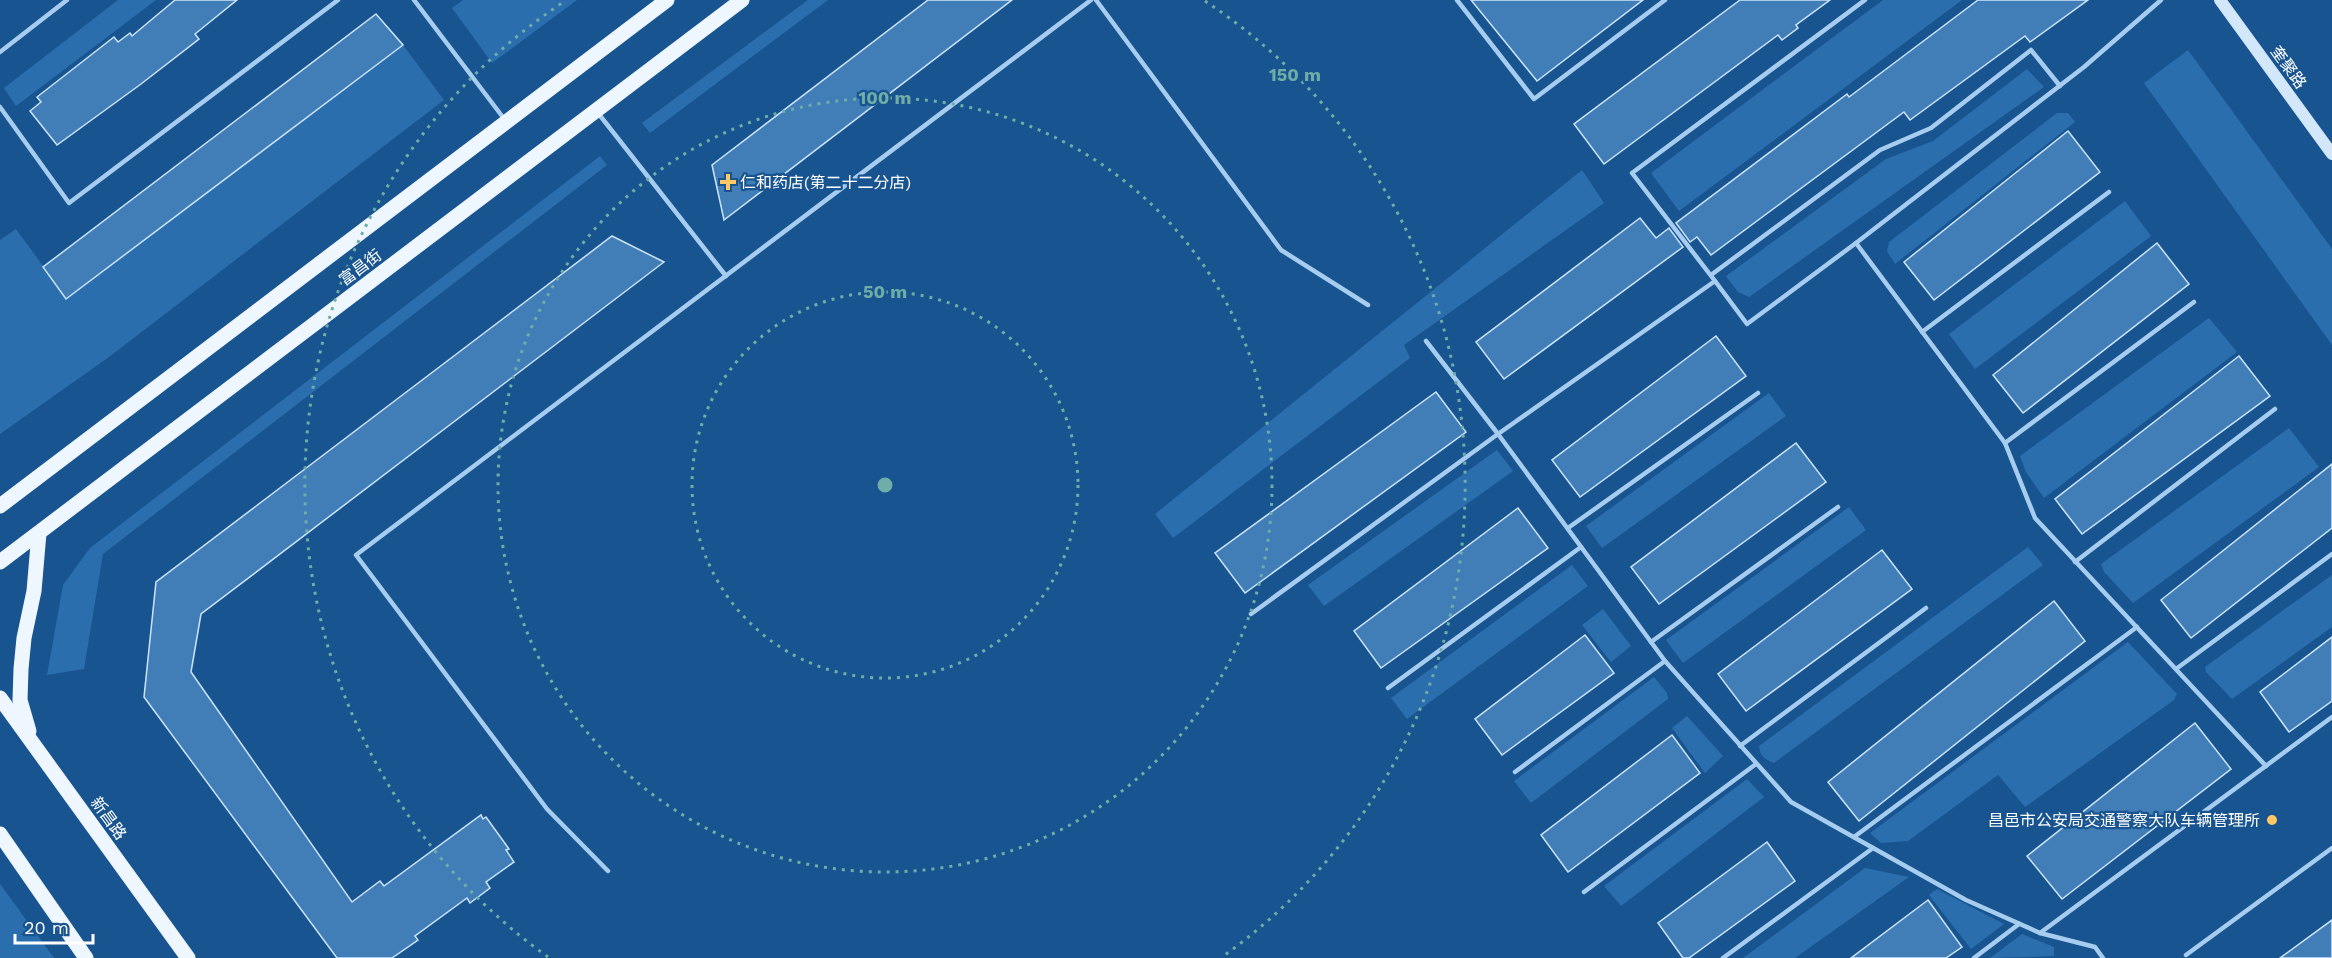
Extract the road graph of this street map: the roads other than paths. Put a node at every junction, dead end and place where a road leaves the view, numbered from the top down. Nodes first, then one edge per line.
1 (67, 0) edge
2 (338, 0) edge
3 (414, 0) edge
4 (667, 0) edge
5 (742, 0) edge
6 (1091, 0) edge
7 (1096, 0) edge
8 (1457, 0) edge
9 (1665, 0) edge
10 (1865, 0) edge
11 (2161, 0) edge
12 (2220, 0) edge
13 (0, 52) edge
14 (2060, 86) junction
15 (0, 107) edge
16 (597, 110) junction
17 (506, 122) junction
18 (2332, 153) edge
19 (2109, 192) dead end
20 (1856, 243) junction
21 (1711, 275) junction
22 (726, 276) junction
23 (1716, 281) junction
24 (2194, 302) dead end
25 (1368, 305) dead end
26 (1922, 332) junction
27 (1426, 341) dead end
28 (1758, 393) dead end
29 (2275, 409) dead end
30 (1498, 434) junction
31 (2005, 443) junction
32 (2, 501) edge
33 (1838, 507) dead end
34 (1568, 528) junction
35 (39, 533) junction
36 (1581, 547) junction
37 (2332, 554) edge
38 (0, 562) edge
39 (2074, 562) junction
40 (1926, 608) dead end
41 (1251, 614) dead end
42 (2137, 627) junction
43 (1651, 642) junction
44 (1665, 661) junction
45 (2176, 669) junction
46 (1388, 688) dead end
47 (0, 698) edge
48 (2332, 717) edge
49 (34, 745) junction
50 (1740, 746) junction
51 (1756, 764) junction
52 (2266, 766) junction
53 (1515, 772) dead end
54 (0, 834) edge
55 (1854, 837) junction
56 (1873, 848) junction
57 (2332, 848) edge
58 (608, 871) dead end
59 (1584, 892) dead end
60 (2019, 924) junction
61 (2040, 933) junction
62 (2186, 956) dead end
63 (86, 958) edge
64 (188, 958) edge
65 (1723, 958) edge
66 (1974, 958) edge
67 (2103, 958) edge

1 - 13 lane
2 - 15 lane
3 - 17 lane
4 - 17 main road, 富昌街
5 - 16 main road, 富昌街
6 - 22 lane
7 - 25 lane
8 - 9 lane
10 - 21 lane
11 - 14 lane
12 - 18 street, 奎聚路
14 - 20 lane
14 - 21 lane
16 - 22 lane
16 - 35 main road, 富昌街
17 - 32 main road, 富昌街
19 - 26 lane
20 - 23 lane
20 - 26 lane
21 - 23 lane
22 - 58 lane
23 - 30 lane
24 - 31 lane
26 - 31 lane
27 - 30 lane
28 - 34 lane
29 - 39 lane
30 - 34 lane
30 - 41 lane
31 - 39 lane
33 - 43 lane
34 - 36 lane
35 - 38 main road, 富昌街
35 - 49 main road
36 - 43 lane
36 - 46 lane
37 - 45 lane
39 - 42 lane
40 - 50 lane
42 - 45 lane
42 - 55 lane
43 - 44 lane
44 - 50 lane
44 - 53 lane
45 - 52 lane
47 - 49 main road, 新昌路
48 - 52 lane
49 - 64 main road, 新昌路
50 - 51 lane
51 - 55 lane
51 - 59 lane
52 - 61 lane
54 - 63 main road
55 - 56 lane
56 - 60 lane
56 - 65 lane
57 - 62 lane
60 - 61 lane
60 - 66 lane
61 - 67 lane

